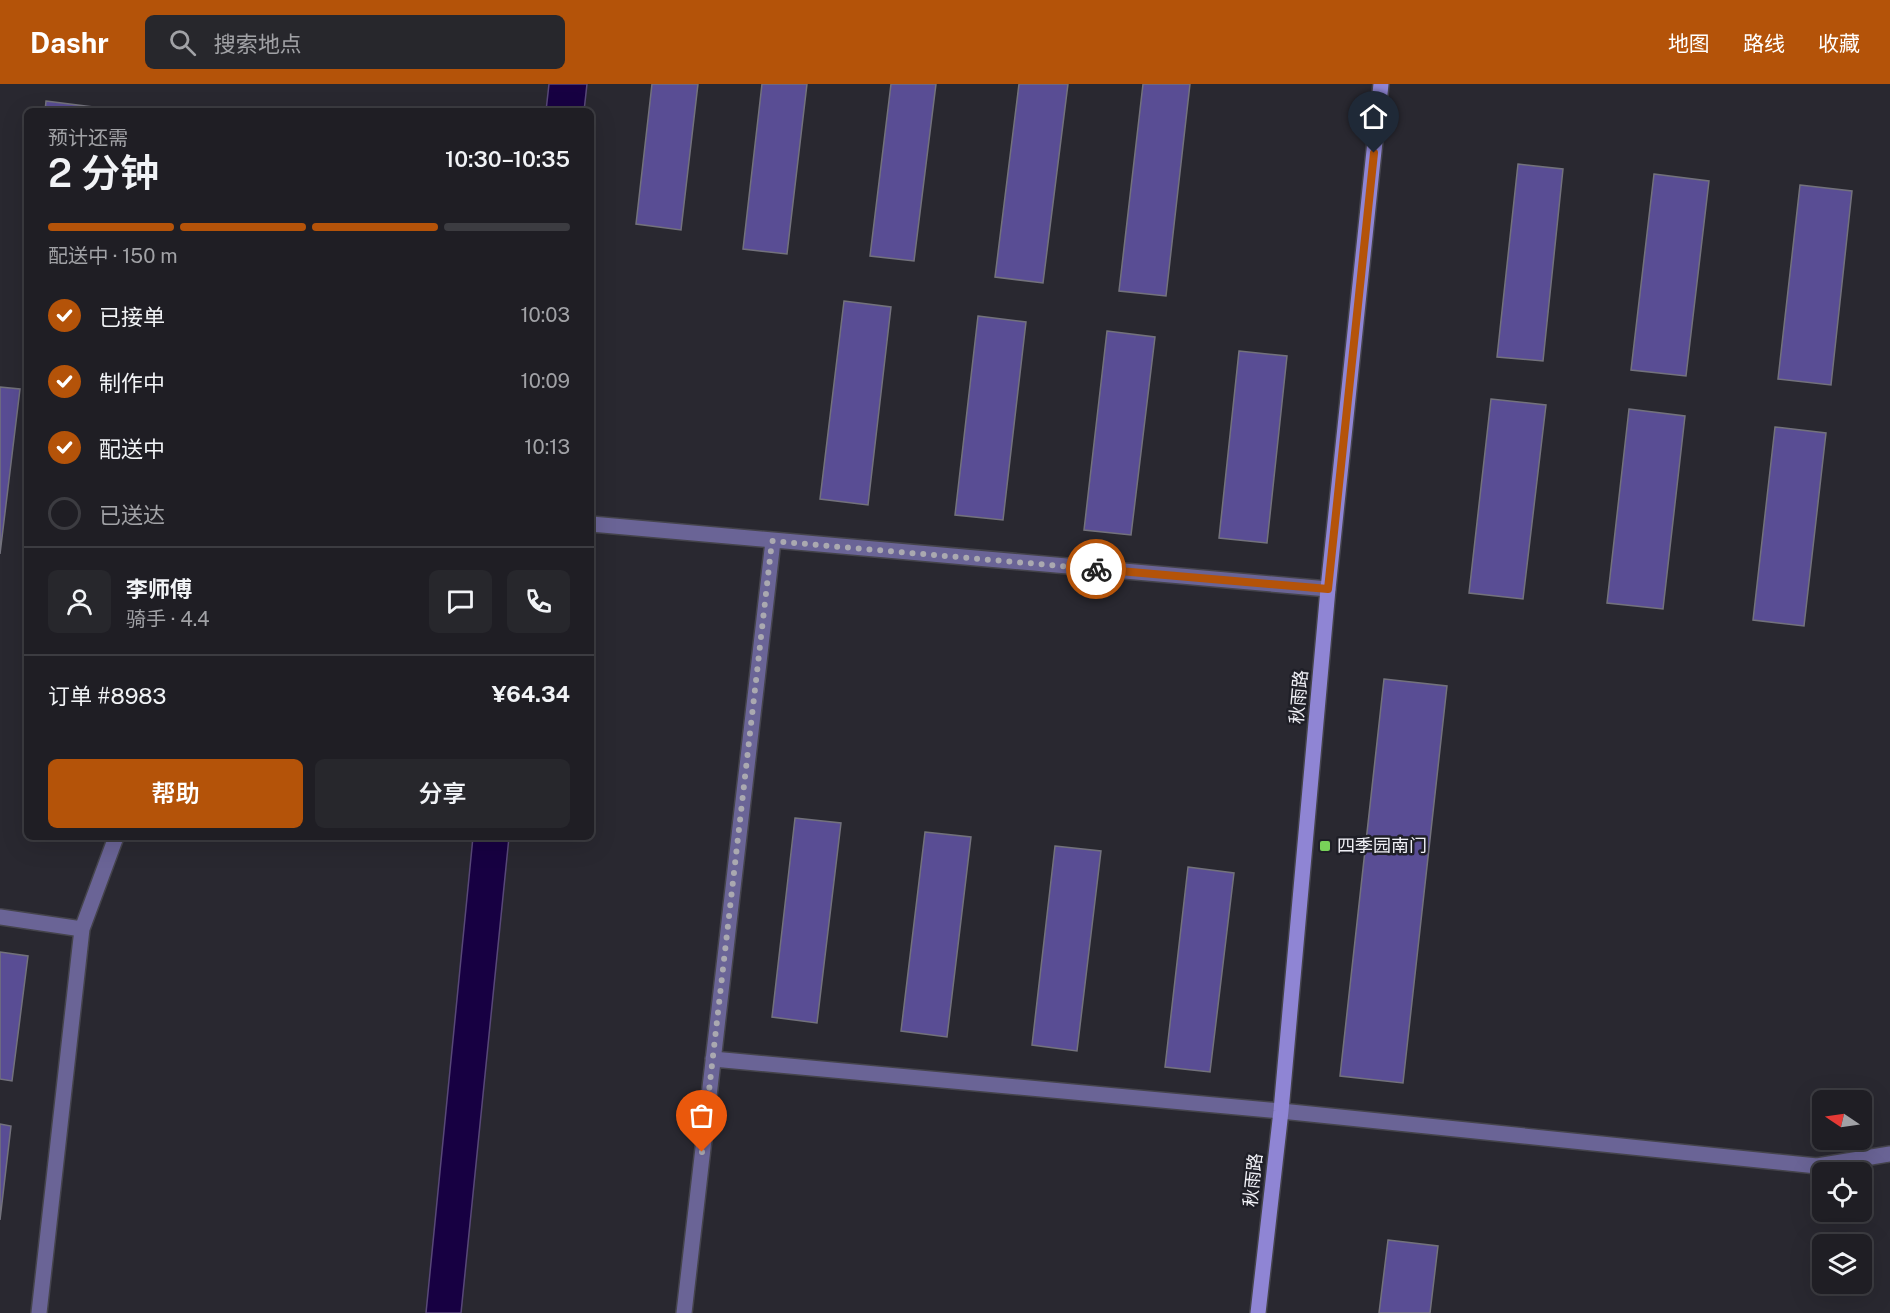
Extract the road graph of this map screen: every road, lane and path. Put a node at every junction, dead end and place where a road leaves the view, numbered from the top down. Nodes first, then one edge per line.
1 (1381, 84) edge
2 (594, 524) edge
3 (772, 541) junction
4 (1328, 589) junction
5 (115, 840) edge
6 (0, 917) edge
7 (82, 929) junction
8 (713, 1059) junction
9 (1281, 1111) junction
10 (1890, 1154) edge
11 (39, 1313) edge
12 (684, 1313) edge
13 (1258, 1313) edge

1 - 4 street, 秋雨路
2 - 3 street
3 - 4 street
3 - 8 street
4 - 9 street, 秋雨路
5 - 7 street
6 - 7 street
7 - 11 street
8 - 9 street
8 - 12 street
9 - 10 street
9 - 13 street, 秋雨路

